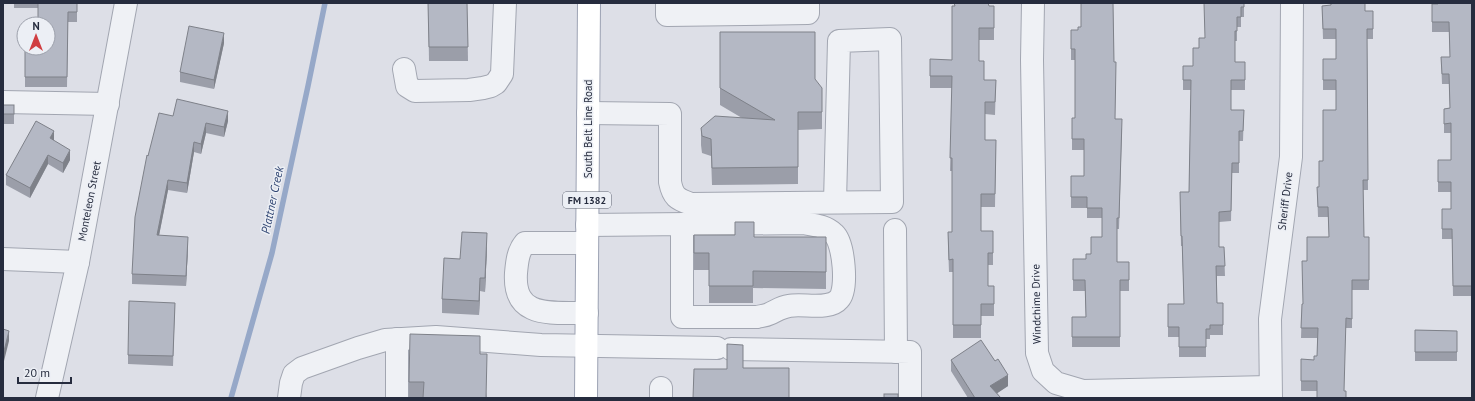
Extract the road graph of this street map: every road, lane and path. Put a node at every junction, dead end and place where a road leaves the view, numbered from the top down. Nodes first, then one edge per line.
1 (126, 3) edge
2 (505, 3) edge
3 (589, 3) edge
4 (667, 3) edge
5 (808, 3) edge
6 (1033, 3) edge
7 (1292, 3) edge
8 (404, 69) dead end
9 (3, 102) edge
10 (108, 104) junction
11 (588, 113) junction
12 (835, 202) junction
13 (682, 224) junction
14 (896, 230) dead end
15 (587, 234) junction
16 (3, 259) edge
17 (78, 262) junction
18 (587, 313) junction
19 (397, 339) junction
20 (586, 345) junction
21 (896, 352) junction
22 (1271, 392) edge
23 (47, 398) edge
24 (289, 398) edge
25 (397, 398) edge
26 (586, 398) edge
27 (910, 398) edge

1 - 10 street, Monteleon Street
2 - 8 street
3 - 11 main road, South Belt Line Road / FM 1382
4 - 5 street
6 - 22 street, Windchime Drive
7 - 22 street, Sheriff Drive
9 - 10 street
10 - 17 street, Monteleon Street
11 - 12 street
11 - 15 main road, South Belt Line Road / FM 1382
12 - 12 street
13 - 13 street
13 - 15 street
14 - 21 street
15 - 18 main road, South Belt Line Road / FM 1382
15 - 18 street
16 - 17 street
17 - 23 street, Monteleon Street
18 - 20 main road, South Belt Line Road / FM 1382
19 - 20 street
19 - 24 street
19 - 25 street
20 - 21 street
20 - 26 main road, South Belt Line Road / FM 1382
21 - 27 street

